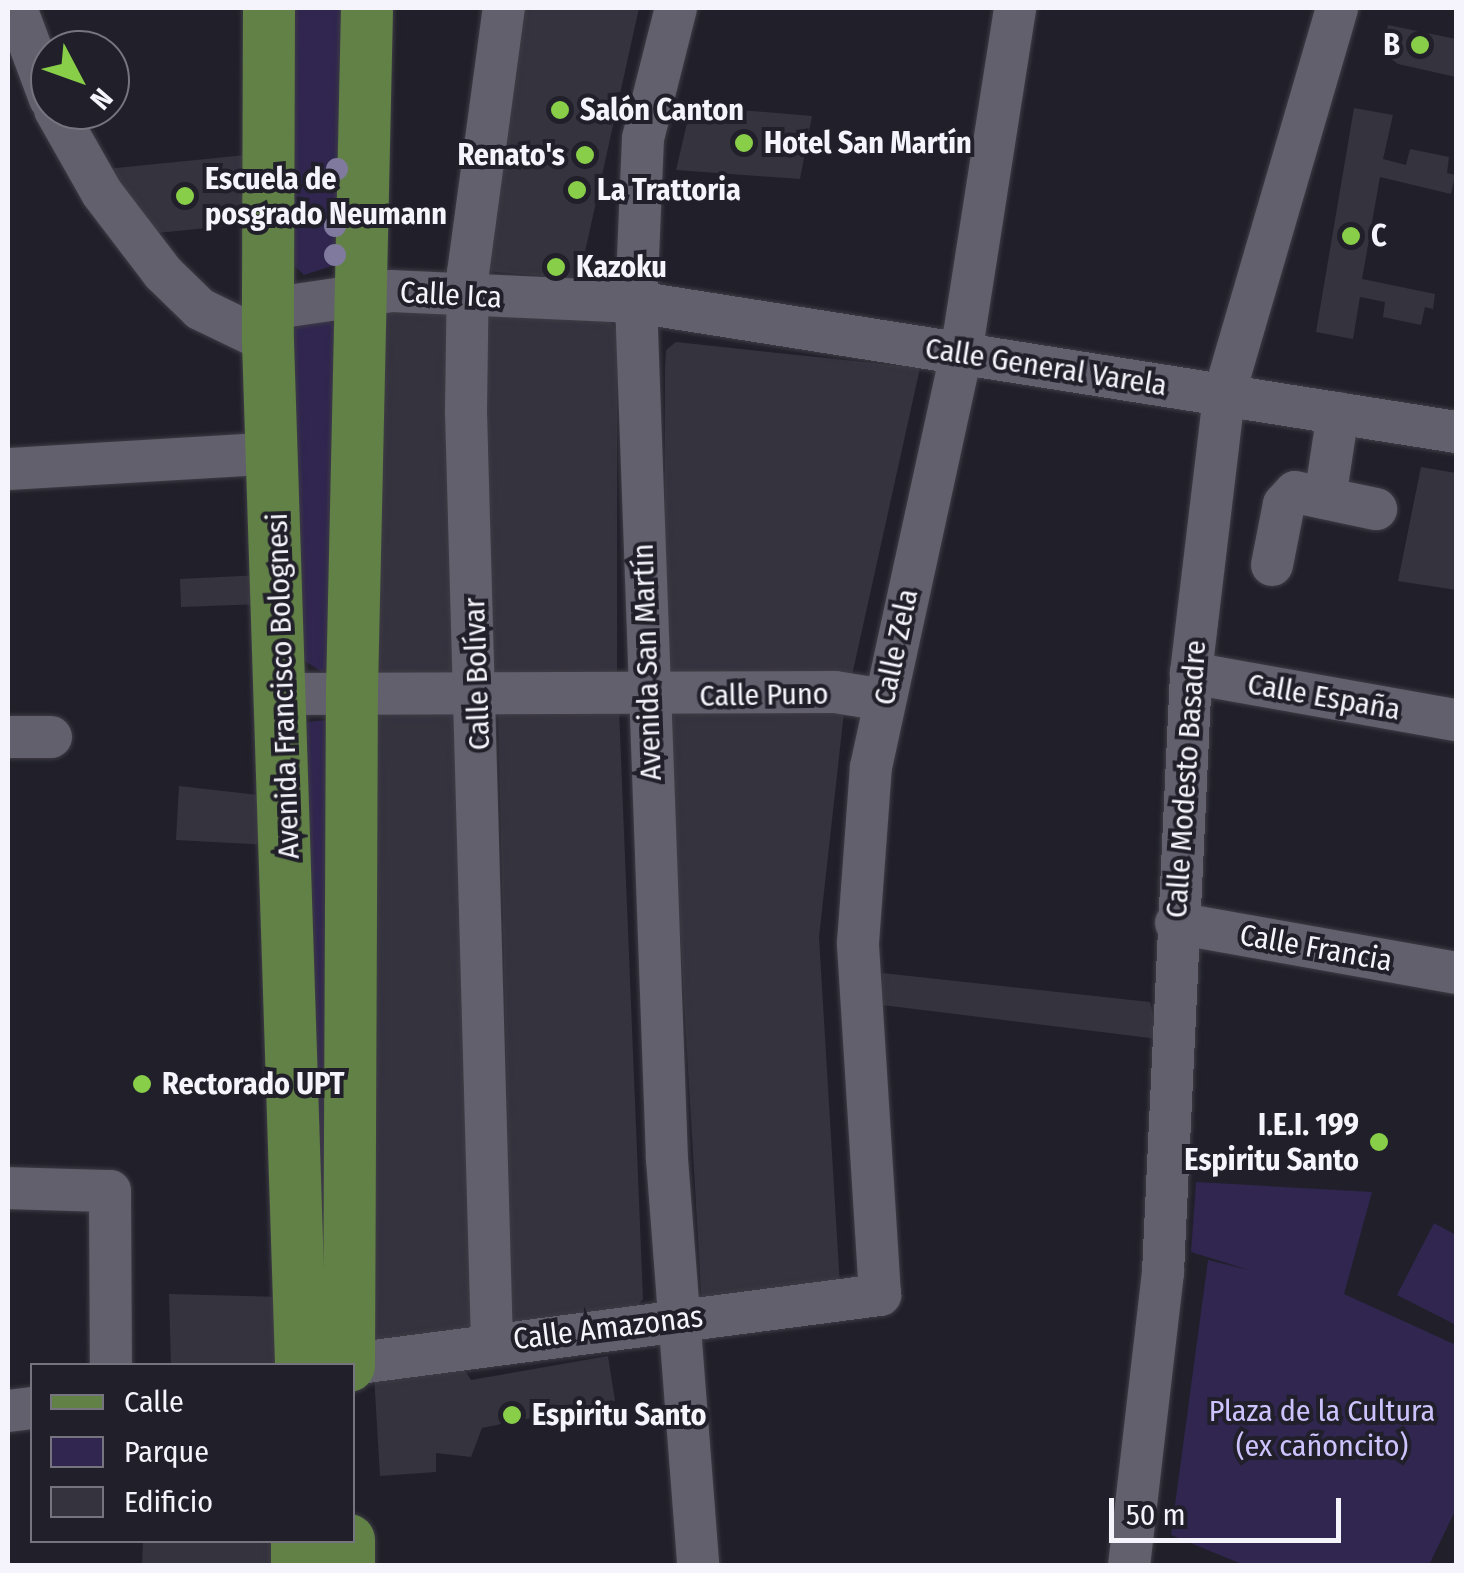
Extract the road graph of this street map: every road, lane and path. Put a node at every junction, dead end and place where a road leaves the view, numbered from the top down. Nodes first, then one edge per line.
1 (16, 8) edge
2 (269, 8) edge
3 (367, 8) edge
4 (504, 8) edge
5 (676, 8) edge
6 (1015, 8) edge
7 (1337, 8) edge
8 (30, 45) edge
9 (67, 130) edge
10 (360, 292) junction
11 (468, 296) junction
12 (636, 302) junction
13 (268, 326) junction
14 (961, 354) junction
15 (1224, 395) junction
16 (1338, 413) junction
17 (1456, 432) edge
18 (275, 453) junction
19 (8, 469) edge
20 (1326, 498) junction
21 (1376, 509) dead end
22 (1272, 565) dead end
23 (1191, 673) junction
24 (352, 691) junction
25 (647, 692) junction
26 (284, 694) junction
27 (479, 696) junction
28 (884, 700) junction
29 (1456, 720) edge
30 (8, 736) edge
31 (52, 737) dead end
32 (1176, 923) junction
33 (1456, 974) edge
34 (8, 1188) edge
35 (880, 1295) joint
36 (679, 1319) junction
37 (492, 1343) junction
38 (110, 1363) edge
39 (334, 1363) edge
40 (334, 1363) edge
41 (348, 1363) edge
42 (698, 1566) edge
43 (1129, 1566) edge

1 - 8 street
2 - 13 main road, Avenida Francisco Bolognesi
3 - 10 main road, Avenida Francisco Bolognesi
4 - 11 street, Calle Bolívar
5 - 12 street, Avenida San Martín
6 - 14 street, Calle Zela
7 - 15 street, Calle Modesto Basadre
9 - 13 street
10 - 11 street, Calle Ica
10 - 13 street, Calle Ica
10 - 24 main road, Avenida Francisco Bolognesi
11 - 12 street, Calle Ica
11 - 27 street, Calle Bolívar
12 - 14 street, Calle General Varela
12 - 25 street, Avenida San Martín
13 - 18 main road, Avenida Francisco Bolognesi
14 - 15 street, Calle General Varela
14 - 28 street, Calle Zela
15 - 16 street, Calle General Varela
15 - 23 street, Calle Modesto Basadre
16 - 17 street, Calle General Varela
16 - 20 street
18 - 19 street
18 - 26 main road, Avenida Francisco Bolognesi
20 - 21 street
20 - 22 street
23 - 29 street, Calle España
23 - 32 street, Calle Modesto Basadre
24 - 26 street, Calle Puno
24 - 27 street, Calle Puno
24 - 39 main road, Avenida Francisco Bolognesi
25 - 27 street, Calle Puno
25 - 28 street, Calle Puno
25 - 36 street, Avenida San Martín
26 - 40 main road, Avenida Francisco Bolognesi
27 - 37 street, Calle Bolívar
28 - 35 street, Calle Zela
30 - 31 street
32 - 33 street, Calle Francia
32 - 43 street, Calle Modesto Basadre
34 - 38 street
35 - 36 street, Calle Amazonas
36 - 37 street, Calle Amazonas
36 - 42 street, Avenida San Martín
37 - 41 street, Calle Amazonas

